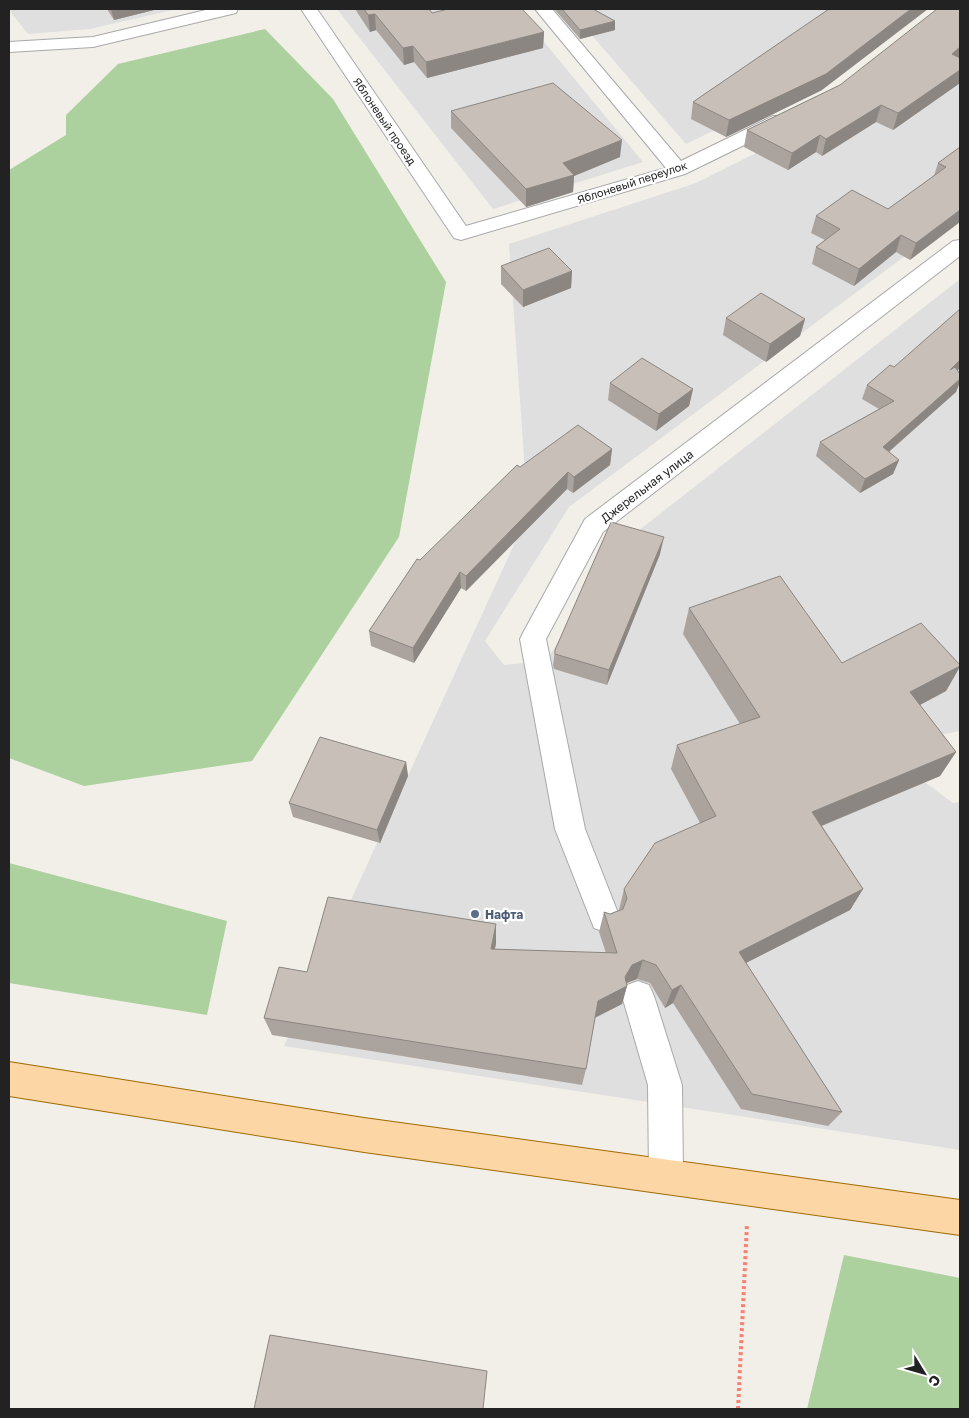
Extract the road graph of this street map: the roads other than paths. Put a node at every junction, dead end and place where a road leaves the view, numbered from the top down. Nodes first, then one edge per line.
1 (230, 9) edge
2 (309, 9) edge
3 (543, 9) edge
4 (9, 47) edge
5 (794, 113) edge
6 (678, 170) junction
7 (461, 234) joint
8 (960, 246) edge
9 (605, 918) edge
10 (638, 996) dead end
11 (9, 1078) edge
12 (666, 1177) junction
13 (960, 1218) edge

1 - 4 street
2 - 7 street, Яблоневый проезд
3 - 6 street
5 - 6 street, Яблоневый переулок
6 - 7 street, Яблоневый переулок
8 - 9 street, Джерельная улица
10 - 12 street
11 - 12 main road
12 - 13 main road

